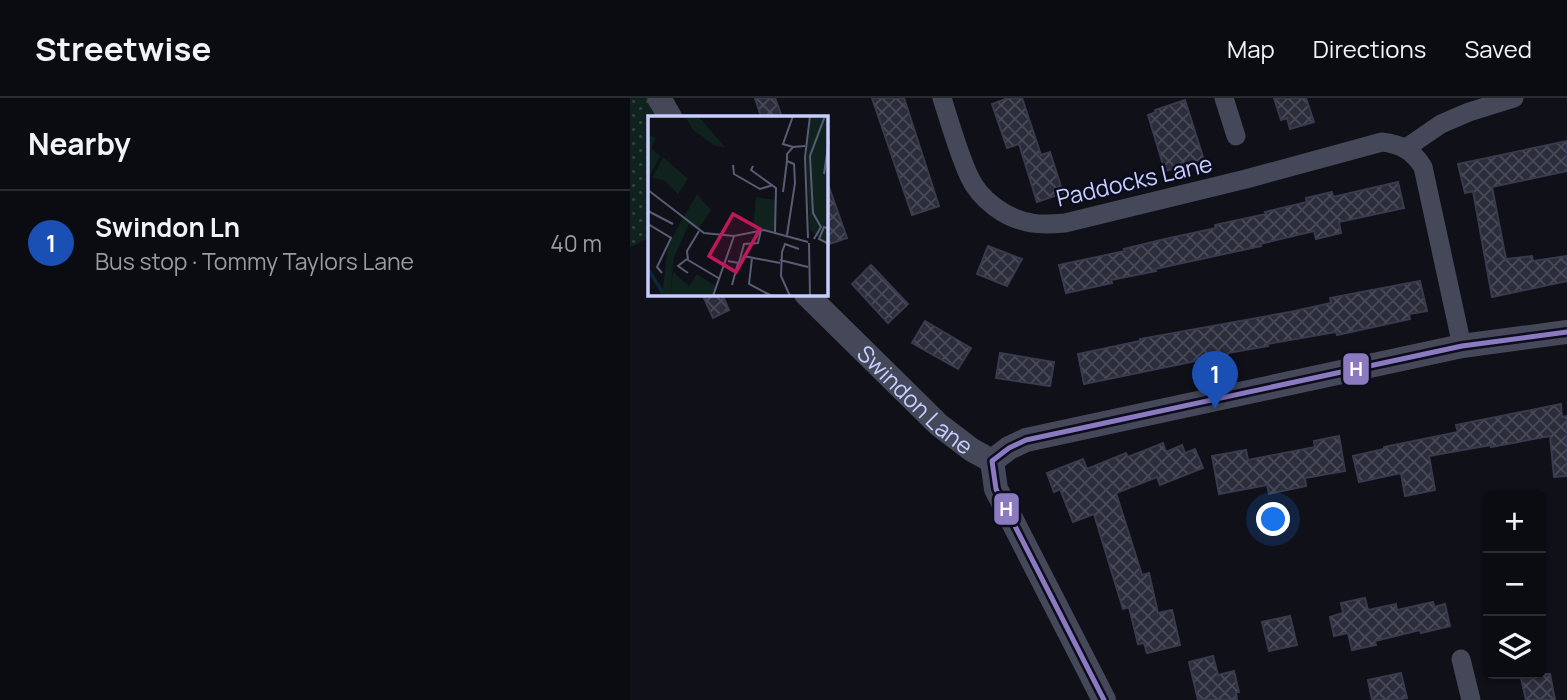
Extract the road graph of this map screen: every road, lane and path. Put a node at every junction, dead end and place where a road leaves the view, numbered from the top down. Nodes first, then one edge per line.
1 (659, 98) edge
2 (942, 98) edge
3 (1224, 98) edge
4 (1514, 98) edge
5 (669, 116) edge
6 (1236, 136) dead end
7 (1406, 148) junction
8 (808, 296) edge
9 (1567, 332) edge
10 (1462, 346) junction
11 (992, 461) junction
12 (1461, 659) dead end
13 (1104, 700) edge
14 (1471, 700) edge

1 - 5 street
2 - 7 street, Paddocks Lane
3 - 6 street
4 - 7 street
7 - 10 street
8 - 11 street, Swindon Lane
9 - 10 street
10 - 11 street
11 - 13 street, Swindon Lane
12 - 14 street

